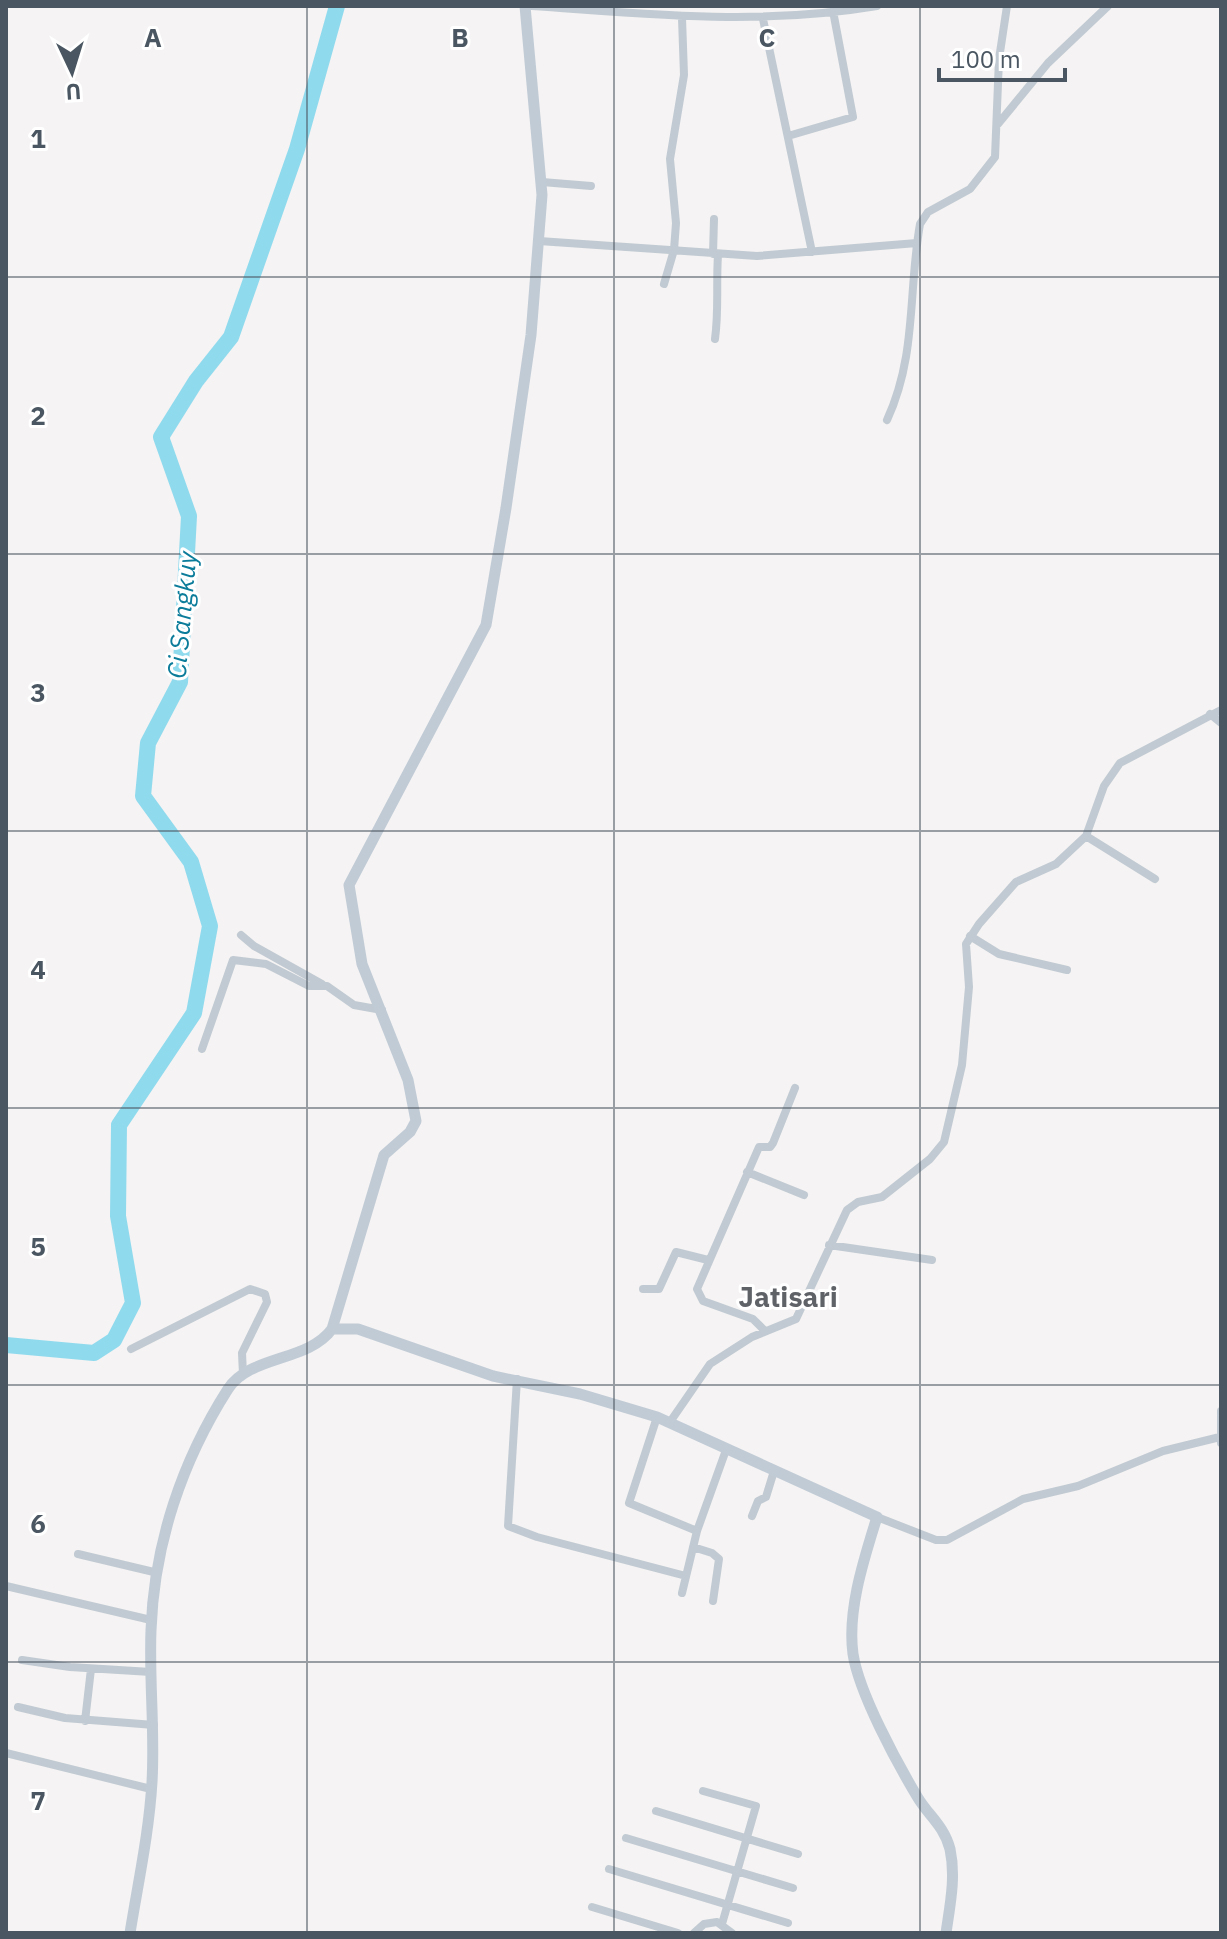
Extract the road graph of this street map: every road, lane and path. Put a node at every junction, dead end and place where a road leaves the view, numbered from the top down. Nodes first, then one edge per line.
1 (525, 6) edge
2 (532, 6) edge
3 (877, 6) edge
4 (1007, 6) edge
5 (1108, 6) edge
6 (810, 10) edge
7 (833, 11) junction
8 (682, 18) junction
9 (763, 19) junction
10 (998, 124) junction
11 (788, 136) junction
12 (542, 182) junction
13 (591, 186) dead end
14 (714, 219) dead end
15 (539, 241) junction
16 (917, 243) junction
17 (674, 250) junction
18 (812, 252) junction
19 (716, 254) junction
20 (664, 284) dead end
21 (715, 339) dead end
22 (887, 420) dead end
23 (1221, 710) edge
24 (1210, 714) junction
25 (1221, 723) edge
26 (1086, 836) junction
27 (1155, 879) dead end
28 (241, 935) dead end
29 (970, 936) junction
30 (1067, 970) dead end
31 (322, 984) junction
32 (382, 1010) junction
33 (202, 1049) dead end
34 (795, 1088) dead end
35 (747, 1172) junction
36 (804, 1195) dead end
37 (829, 1245) junction
38 (708, 1260) junction
39 (932, 1260) dead end
40 (643, 1289) dead end
41 (332, 1329) junction
42 (765, 1331) junction
43 (131, 1349) dead end
44 (243, 1374) junction
45 (517, 1379) junction
46 (1221, 1411) edge
47 (657, 1417) junction
48 (670, 1422) junction
49 (1220, 1440) edge
50 (726, 1450) junction
51 (774, 1471) junction
52 (752, 1516) dead end
53 (877, 1517) junction
54 (697, 1531) junction
55 (693, 1547) junction
56 (78, 1554) dead end
57 (158, 1573) junction
58 (686, 1576) junction
59 (6, 1586) edge
60 (682, 1593) dead end
61 (713, 1601) dead end
62 (151, 1620) junction
63 (22, 1660) dead end
64 (91, 1669) junction
65 (151, 1672) junction
66 (18, 1707) dead end
67 (85, 1721) junction
68 (154, 1725) junction
69 (6, 1753) edge
70 (151, 1789) junction
71 (703, 1791) dead end
72 (656, 1811) dead end
73 (626, 1838) dead end
74 (747, 1838) junction
75 (798, 1854) dead end
76 (609, 1869) dead end
77 (737, 1872) junction
78 (793, 1888) dead end
79 (728, 1905) junction
80 (592, 1907) dead end
81 (788, 1923) dead end
82 (722, 1924) junction
83 (130, 1933) edge
84 (678, 1933) edge
85 (694, 1933) edge
86 (732, 1933) edge
87 (946, 1933) edge

1 - 12 street
2 - 8 street
3 - 7 street
4 - 10 street
5 - 10 street
6 - 7 street
6 - 9 street
7 - 11 street
8 - 9 street
8 - 17 street
9 - 11 street
10 - 16 street
11 - 18 street
12 - 13 street
12 - 15 street
14 - 19 street
15 - 17 street
15 - 32 street
16 - 18 street
16 - 22 street
17 - 19 street
17 - 20 street
18 - 19 street
19 - 21 street
23 - 24 street
24 - 25 street
24 - 26 street
26 - 27 street
26 - 29 street
28 - 31 street
29 - 30 street
29 - 37 street
31 - 32 street
31 - 33 street
32 - 41 street
34 - 35 street
35 - 36 street
35 - 38 street
37 - 39 street
37 - 42 street
38 - 40 street
38 - 42 street
41 - 44 street
41 - 45 street
42 - 48 street
43 - 44 street
44 - 57 street
45 - 47 street
45 - 58 street
46 - 49 street
47 - 48 street
47 - 54 street
48 - 50 street
49 - 53 street
50 - 51 street
50 - 54 street
51 - 52 street
51 - 53 street
53 - 87 street
54 - 55 street
55 - 58 street
55 - 61 street
56 - 57 street
57 - 62 street
58 - 60 street
59 - 62 street
62 - 65 street
63 - 64 street
64 - 65 street
64 - 67 street
65 - 68 street
66 - 67 street
67 - 68 street
68 - 70 street
69 - 70 street
70 - 83 street
71 - 74 street
72 - 74 street
73 - 77 street
74 - 75 street
74 - 77 street
76 - 79 street
77 - 78 street
77 - 79 street
79 - 81 street
79 - 82 street
80 - 84 street
82 - 85 street
82 - 86 street

